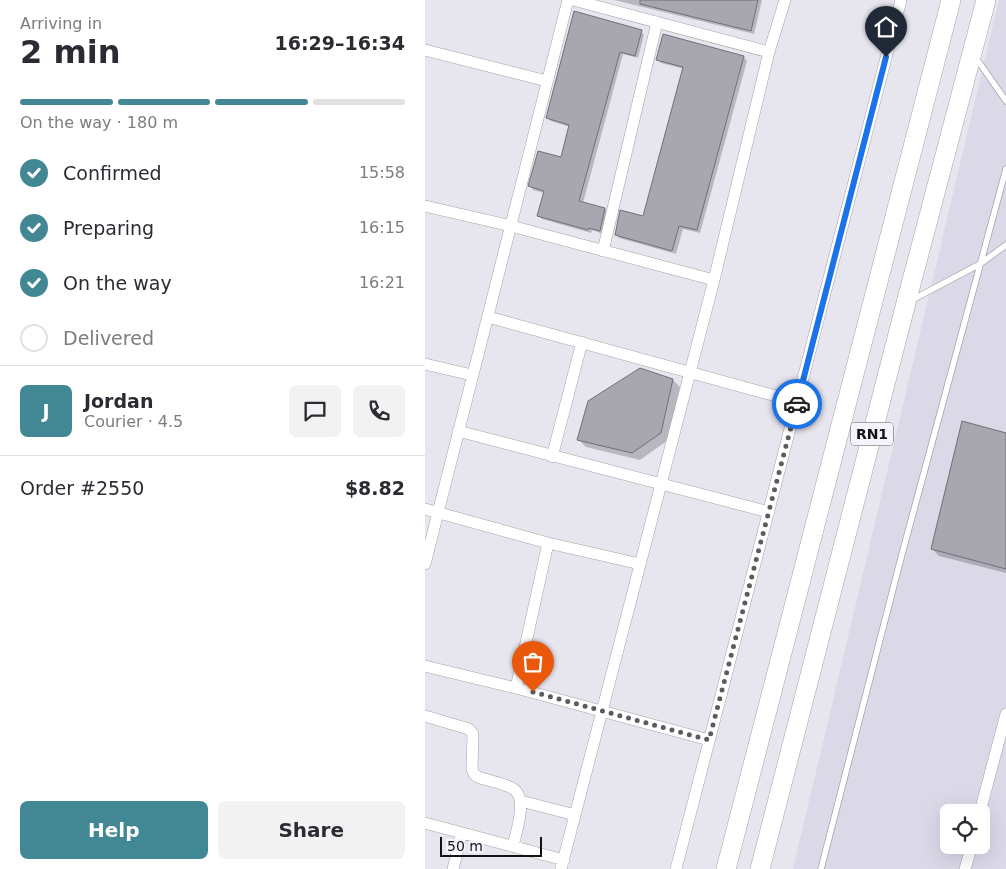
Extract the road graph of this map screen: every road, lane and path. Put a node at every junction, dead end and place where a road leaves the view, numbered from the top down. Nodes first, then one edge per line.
1 (568, 0) edge
2 (573, 0) edge
3 (785, 0) edge
4 (901, 0) edge
5 (951, 0) edge
6 (986, 0) edge
7 (657, 22) junction
8 (425, 50) edge
9 (769, 52) junction
10 (972, 53) junction
11 (547, 81) junction
12 (1006, 101) edge
13 (1006, 168) edge
14 (426, 209) edge
15 (511, 226) junction
16 (1006, 245) edge
17 (603, 251) junction
18 (980, 264) junction
19 (714, 280) junction
20 (906, 303) junction
21 (488, 317) junction
22 (582, 342) junction
23 (425, 364) edge
24 (690, 372) junction
25 (472, 375) junction
26 (798, 402) junction
27 (459, 431) junction
28 (552, 457) junction
29 (660, 484) junction
30 (425, 509) edge
31 (438, 512) junction
32 (769, 512) junction
33 (548, 543) junction
34 (425, 564) edge
35 (640, 564) junction
36 (425, 666) edge
37 (516, 688) junction
38 (602, 711) junction
39 (1006, 714) edge
40 (425, 716) edge
41 (709, 740) junction
42 (521, 801) junction
43 (982, 804) edge
44 (575, 815) junction
45 (425, 823) edge
46 (462, 833) junction
47 (513, 846) junction
48 (969, 854) edge
49 (562, 864) edge
50 (453, 869) edge
51 (676, 869) edge
52 (726, 869) edge
53 (761, 869) edge
54 (821, 869) edge
55 (965, 869) edge

1 - 11 street
2 - 7 street
3 - 9 street
4 - 26 street
5 - 52 highway, RN1
6 - 10 highway, RN1
7 - 9 street
7 - 17 street
8 - 11 street
9 - 19 street
10 - 12 lane
10 - 20 highway, RN1
11 - 15 street
13 - 18 lane
14 - 15 street
15 - 17 street
15 - 21 street
16 - 18 lane
17 - 19 street
18 - 20 lane
18 - 54 lane
19 - 24 street
20 - 53 highway, RN1
21 - 22 street
21 - 25 street
22 - 24 street
22 - 28 street
23 - 25 street
24 - 26 street
24 - 29 street
25 - 27 street
26 - 32 street
27 - 28 street
27 - 31 street
28 - 29 street
29 - 32 street
29 - 35 street
30 - 31 street
31 - 33 street
31 - 34 street
32 - 41 street
33 - 35 street
33 - 37 street
35 - 38 street
36 - 37 street
37 - 38 street
38 - 41 street
38 - 44 street
39 - 43 street
40 - 42 street
41 - 51 street
42 - 44 street
42 - 47 street
44 - 49 street
45 - 46 street
46 - 47 street
46 - 50 street
47 - 49 street
48 - 55 street

